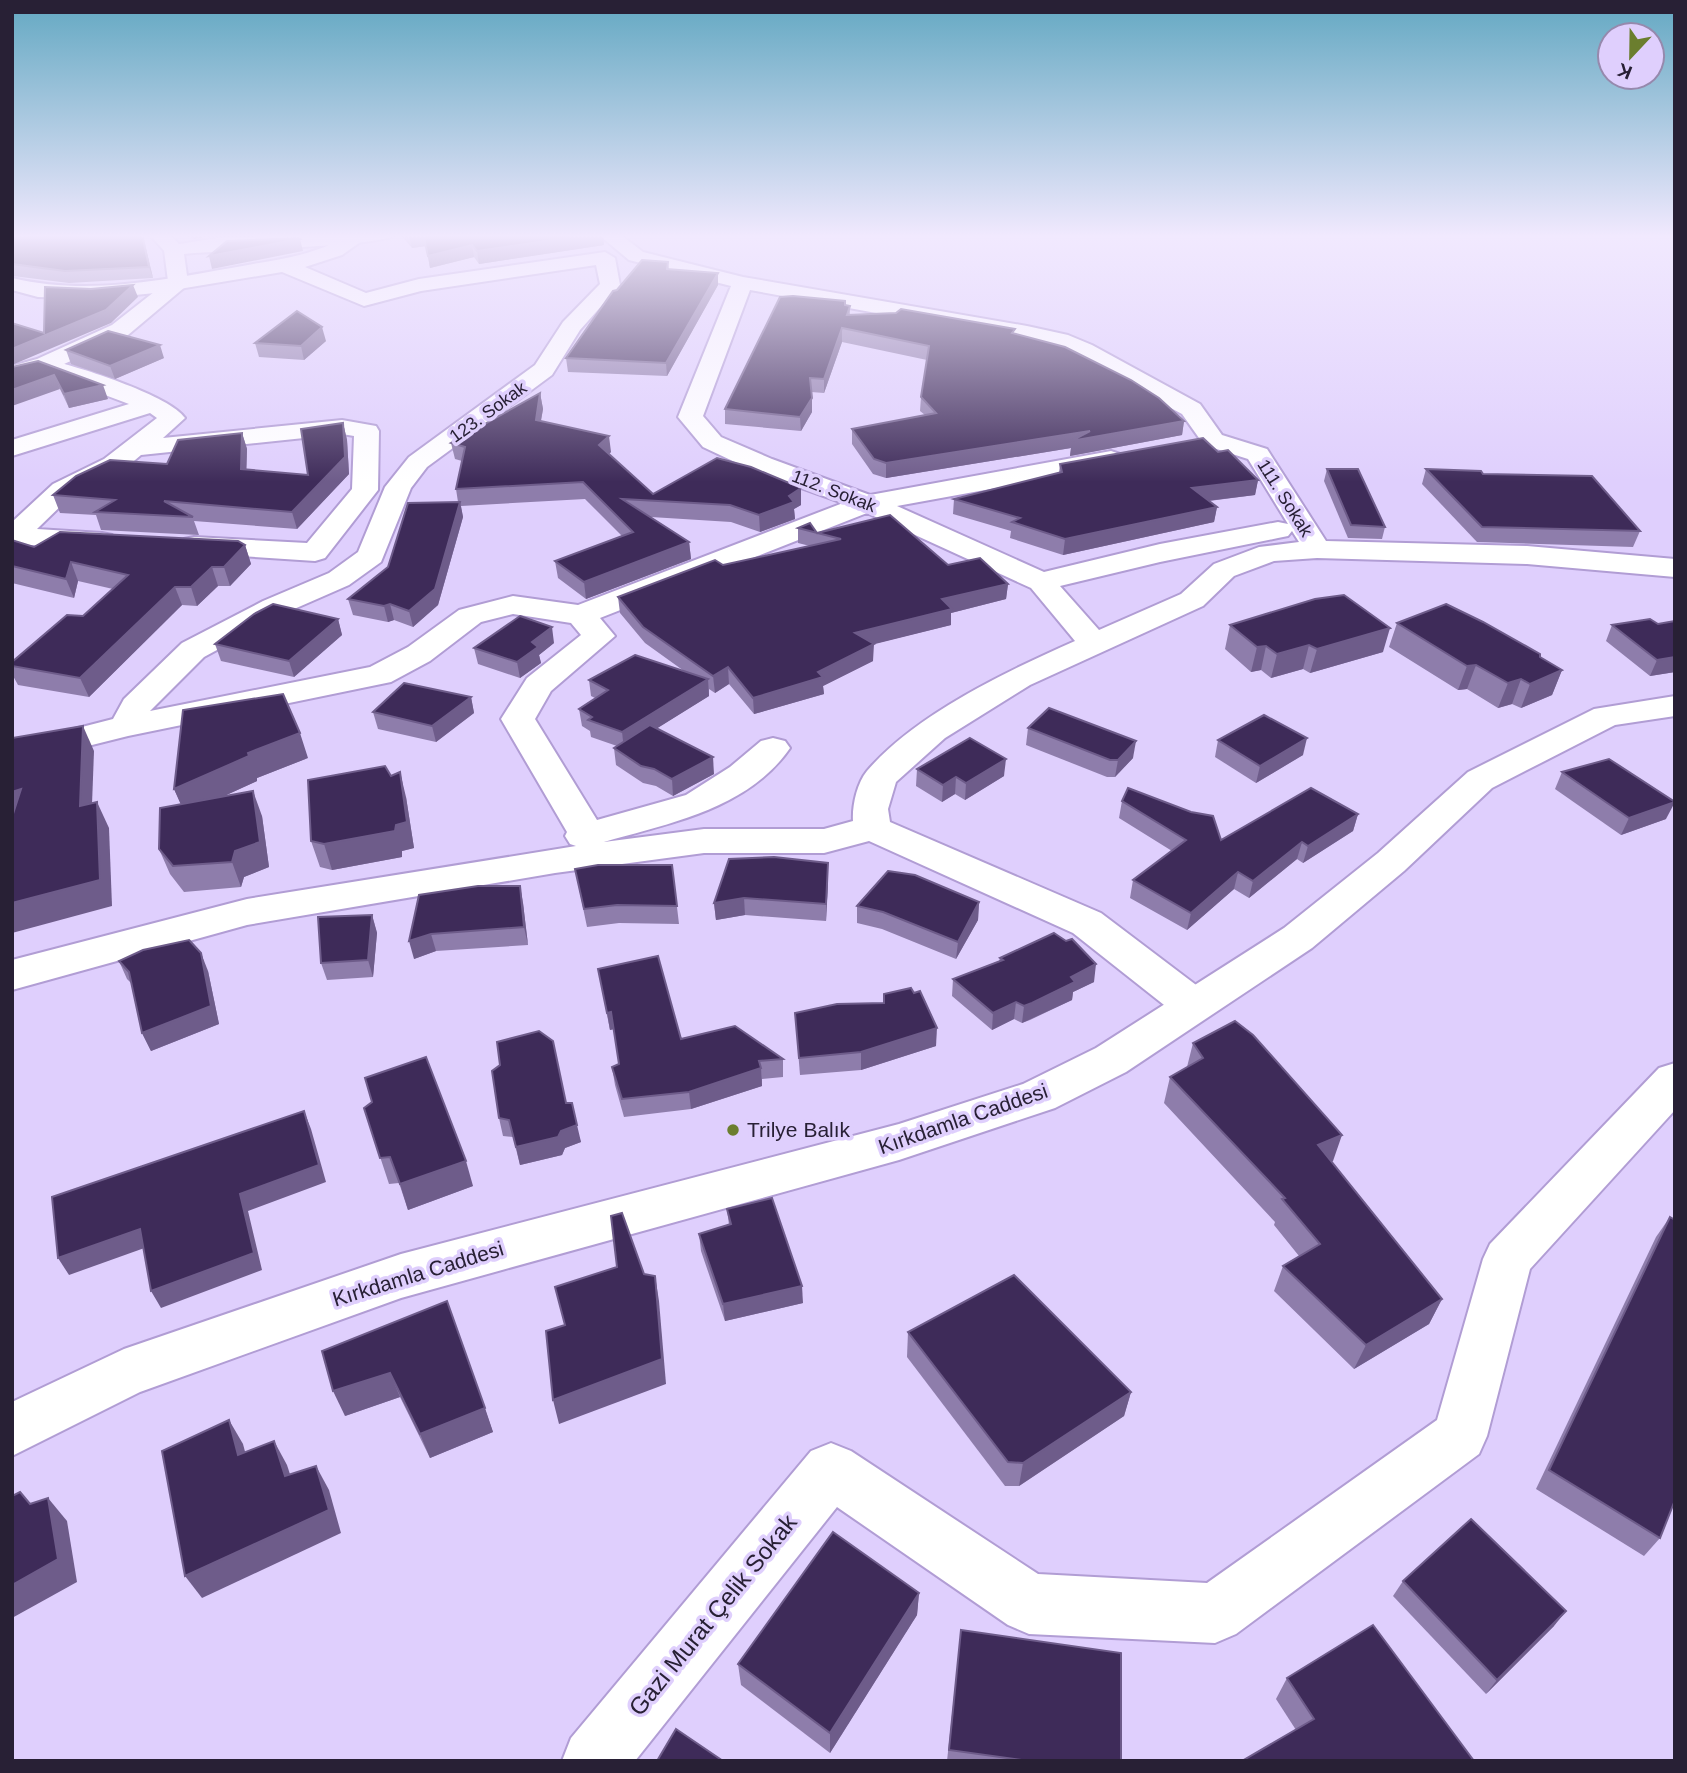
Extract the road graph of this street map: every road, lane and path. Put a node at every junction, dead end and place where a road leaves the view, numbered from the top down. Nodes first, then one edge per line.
1 (136, 317) edge
2 (581, 317) edge
3 (730, 317) edge
4 (931, 317) edge
5 (45, 364) junction
6 (12, 373) edge
7 (153, 404) junction
8 (1213, 440) junction
9 (1187, 445) edge
10 (12, 448) edge
11 (138, 448) junction
12 (1134, 455) edge
13 (398, 487) junction
14 (365, 490) junction
15 (868, 503) junction
16 (1310, 537) junction
17 (123, 542) edge
18 (164, 544) edge
19 (1675, 568) edge
20 (1041, 582) junction
21 (581, 615) junction
22 (1094, 644) junction
23 (1675, 706) edge
24 (127, 726) junction
25 (773, 748) dead end
26 (12, 755) edge
27 (872, 828) junction
28 (587, 834) junction
29 (247, 912) junction
30 (12, 975) edge
31 (1193, 1005) junction
32 (1675, 1080) edge
33 (12, 1430) edge
34 (594, 1761) edge

1 - 5 street
2 - 13 street, 123. Sokak
3 - 15 street, 112. Sokak
4 - 8 street
5 - 6 street
5 - 7 street
7 - 10 street
7 - 11 street
8 - 9 street
8 - 16 street, 111. Sokak
11 - 14 street
11 - 17 street
12 - 15 street
13 - 14 street
13 - 24 street, 123. Sokak
14 - 18 street
15 - 20 street, 112. Sokak
15 - 21 street
16 - 19 street
16 - 20 street
16 - 22 street
20 - 22 street, 112. Sokak
21 - 24 street
21 - 28 street
22 - 27 street
23 - 31 street, Kırkdamla Caddesi
24 - 26 street
25 - 28 street
27 - 29 street
27 - 31 street
28 - 29 street
29 - 30 street
31 - 33 street, Kırkdamla Caddesi
32 - 34 street, Gazi Murat Çelik Sokak

